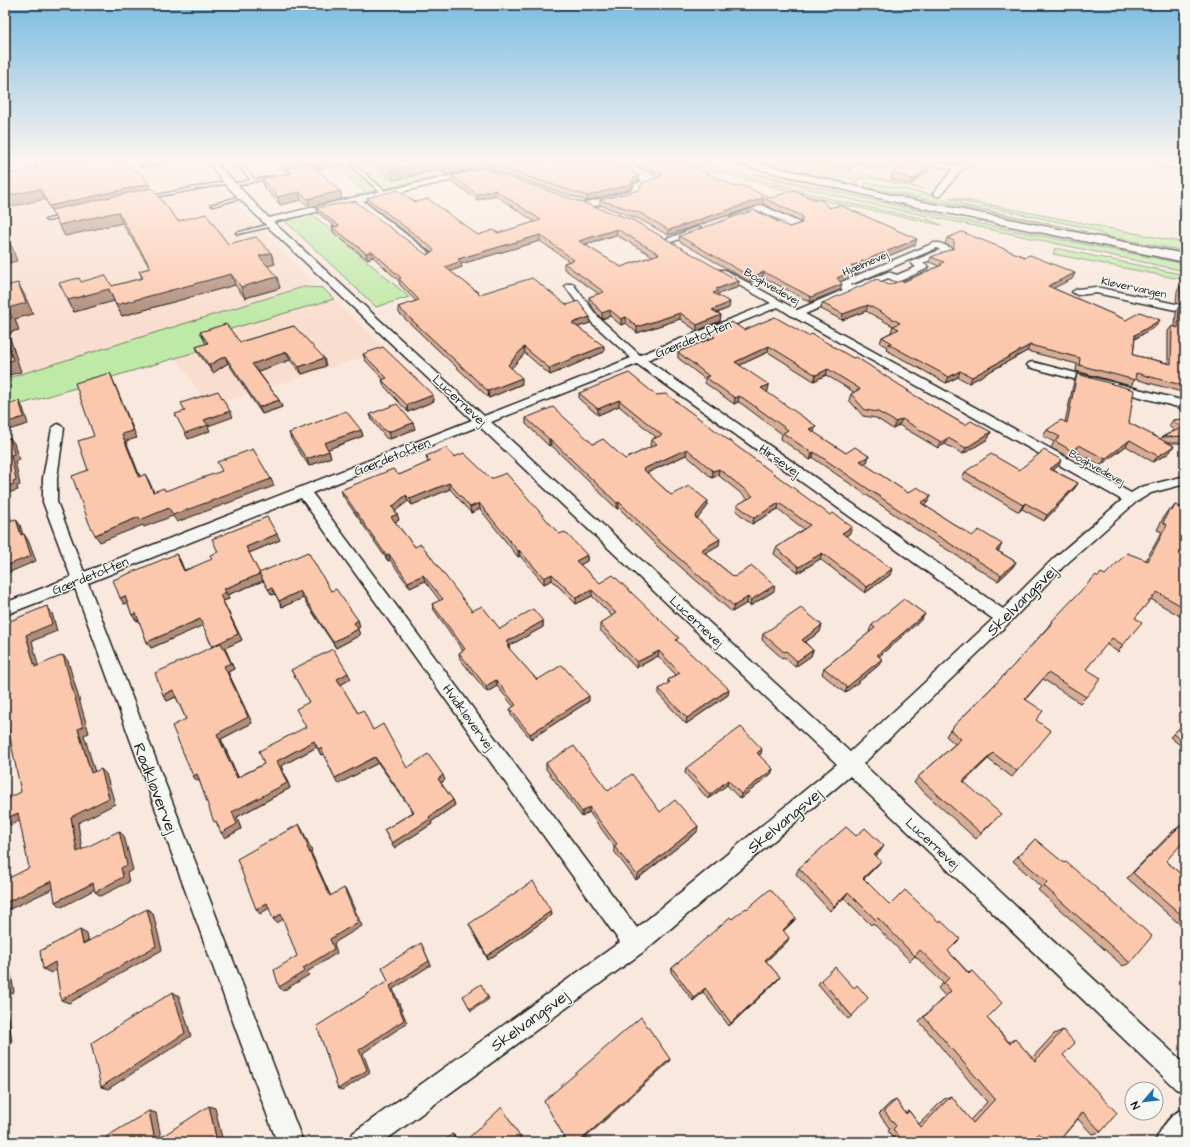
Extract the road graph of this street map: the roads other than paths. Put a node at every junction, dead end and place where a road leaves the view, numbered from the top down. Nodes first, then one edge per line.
1 (70, 215) edge
2 (261, 215) edge
3 (301, 215) edge
4 (375, 215) edge
5 (744, 215) edge
6 (970, 215) edge
7 (47, 220) edge
8 (725, 221) edge
9 (269, 223) junction
10 (703, 228) edge
11 (238, 233) dead end
12 (681, 248) edge
13 (428, 256) edge
14 (1185, 258) edge
15 (716, 268) edge
16 (570, 286) dead end
17 (851, 290) junction
18 (1077, 292) dead end
19 (778, 304) junction
20 (1185, 309) edge
21 (796, 314) junction
22 (638, 360) junction
23 (1033, 366) dead end
24 (1185, 405) edge
25 (482, 421) junction
26 (58, 428) dead end
27 (1185, 480) edge
28 (303, 491) junction
29 (1131, 499) junction
30 (78, 580) junction
31 (5, 609) edge
32 (1004, 618) junction
33 (850, 764) junction
34 (635, 944) junction
35 (1185, 1080) edge
36 (1185, 1120) edge
37 (290, 1142) edge
38 (362, 1142) edge
39 (1168, 1142) edge

1 - 7 lane
2 - 9 street, Lucernevej
3 - 9 street
4 - 13 street
5 - 8 street
6 - 14 main road
9 - 11 lane
9 - 25 street, Lucernevej
10 - 12 street
15 - 19 street, Boghvedevej
16 - 22 street, Hirsevej
17 - 17 street, Hjælmevej
17 - 21 street, Hjælmevej
18 - 20 street, Kløvervangen
19 - 21 street, Boghvedevej
19 - 22 street, Gærdetoften
21 - 29 street, Boghvedevej
22 - 25 street, Gærdetoften
22 - 32 street, Hirsevej
23 - 24 street
25 - 28 street, Gærdetoften
25 - 33 street, Lucernevej
26 - 30 street, Rødkløvervej
27 - 29 street, Skelvangsvej
28 - 30 street, Gærdetoften
28 - 34 street, Hvidkløvervej
29 - 32 street, Skelvangsvej
30 - 31 street, Gærdetoften
30 - 37 street, Rødkløvervej
32 - 33 street, Skelvangsvej
33 - 34 street, Skelvangsvej
33 - 35 street, Lucernevej
34 - 38 street, Skelvangsvej
36 - 39 street

